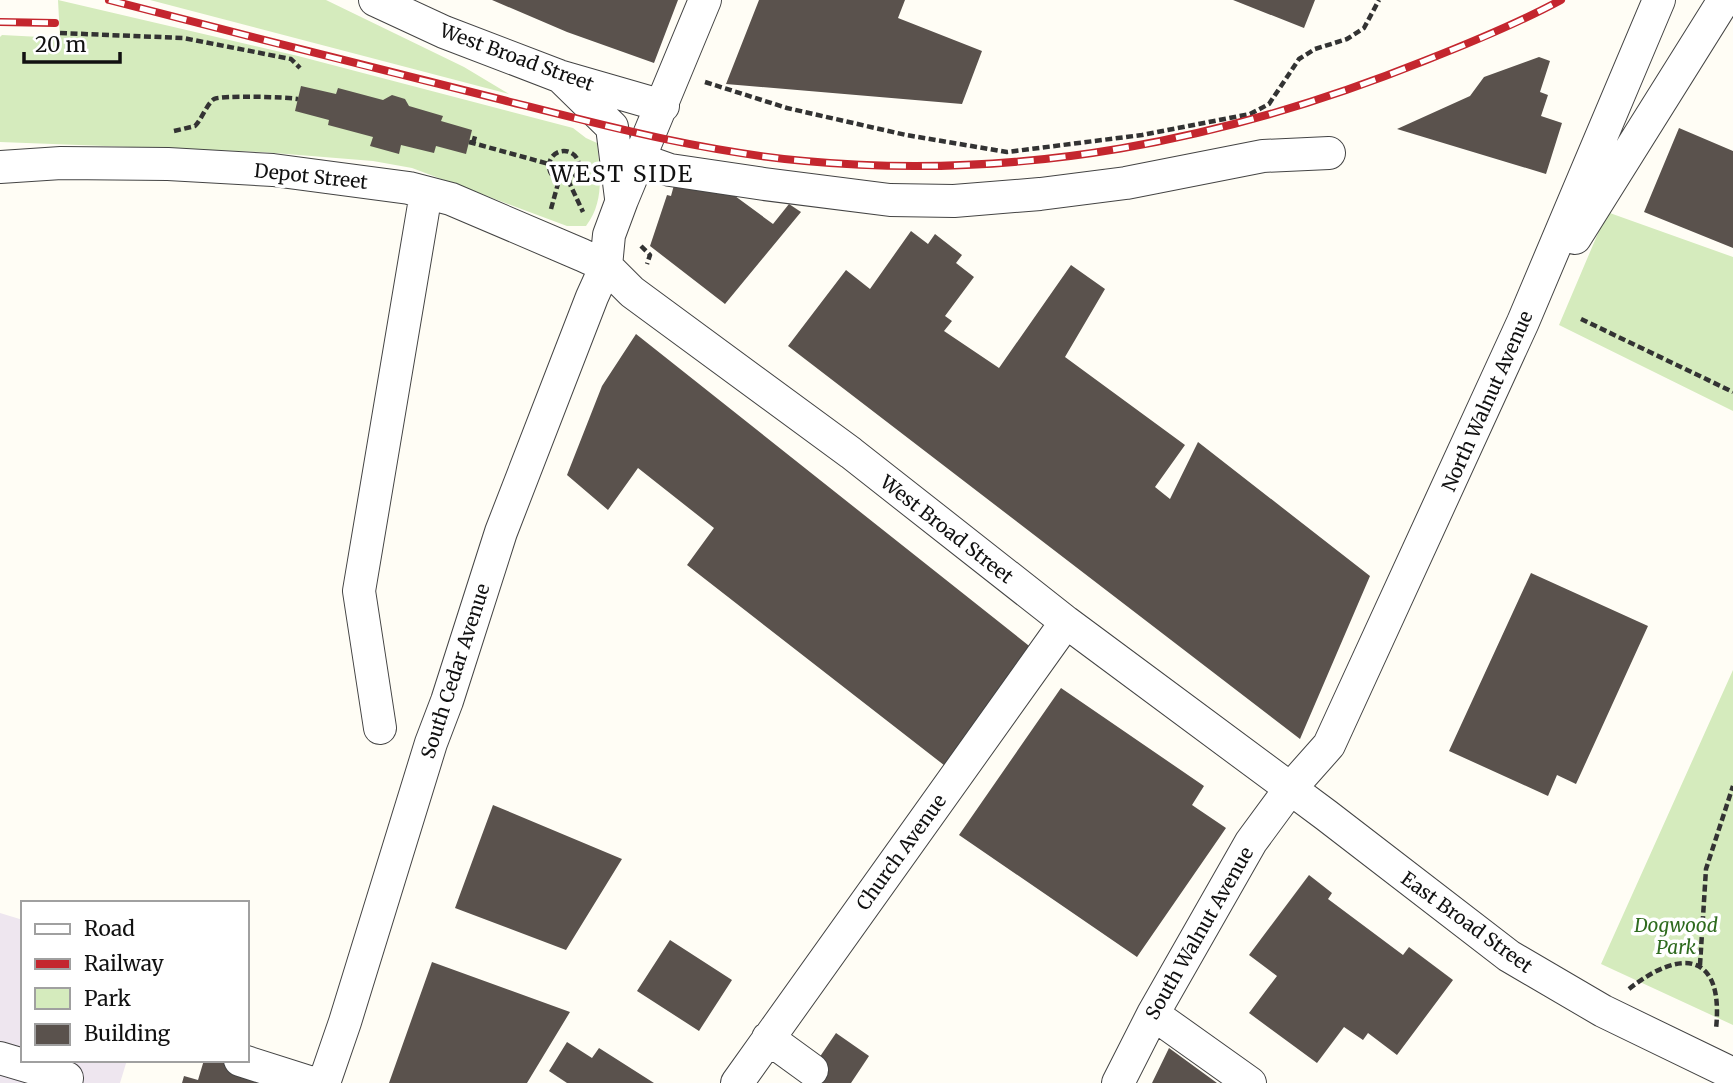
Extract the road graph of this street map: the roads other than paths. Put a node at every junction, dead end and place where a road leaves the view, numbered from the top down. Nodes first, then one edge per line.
1 (375, 0) edge
2 (705, 0) edge
3 (1659, 0) edge
4 (1724, 0) edge
5 (559, 76) junction
6 (663, 106) junction
7 (1329, 153) dead end
8 (639, 159) junction
9 (0, 167) edge
10 (426, 193) junction
11 (621, 200) junction
12 (606, 266) junction
13 (1523, 322) junction
14 (1066, 622) junction
15 (380, 728) dead end
16 (1290, 789) junction
17 (1153, 1014) junction
18 (768, 1038) junction
19 (0, 1058) edge
20 (246, 1062) edge
21 (812, 1069) dead end
22 (1733, 1074) edge
23 (66, 1083) edge
24 (312, 1083) edge
25 (324, 1083) edge
26 (737, 1083) edge
27 (1118, 1083) edge
28 (1250, 1083) edge

1 - 5 street, West Broad Street
2 - 6 street, South Cedar Avenue
3 - 13 street, North Walnut Avenue
4 - 13 street
5 - 6 street, West Broad Street
5 - 11 street
6 - 8 street, South Cedar Avenue
7 - 8 street
8 - 11 street, South Cedar Avenue
9 - 10 street, Depot Street
10 - 12 street, Depot Street
10 - 15 street
11 - 12 street, South Cedar Avenue
12 - 14 street, West Broad Street
12 - 25 street, South Cedar Avenue
13 - 16 street, North Walnut Avenue
14 - 16 street, West Broad Street
14 - 18 street, Church Avenue
16 - 17 street, South Walnut Avenue
16 - 22 street, East Broad Street
17 - 27 street, South Walnut Avenue
17 - 28 street
18 - 21 street
18 - 26 street, Church Avenue
19 - 23 street
20 - 24 street

